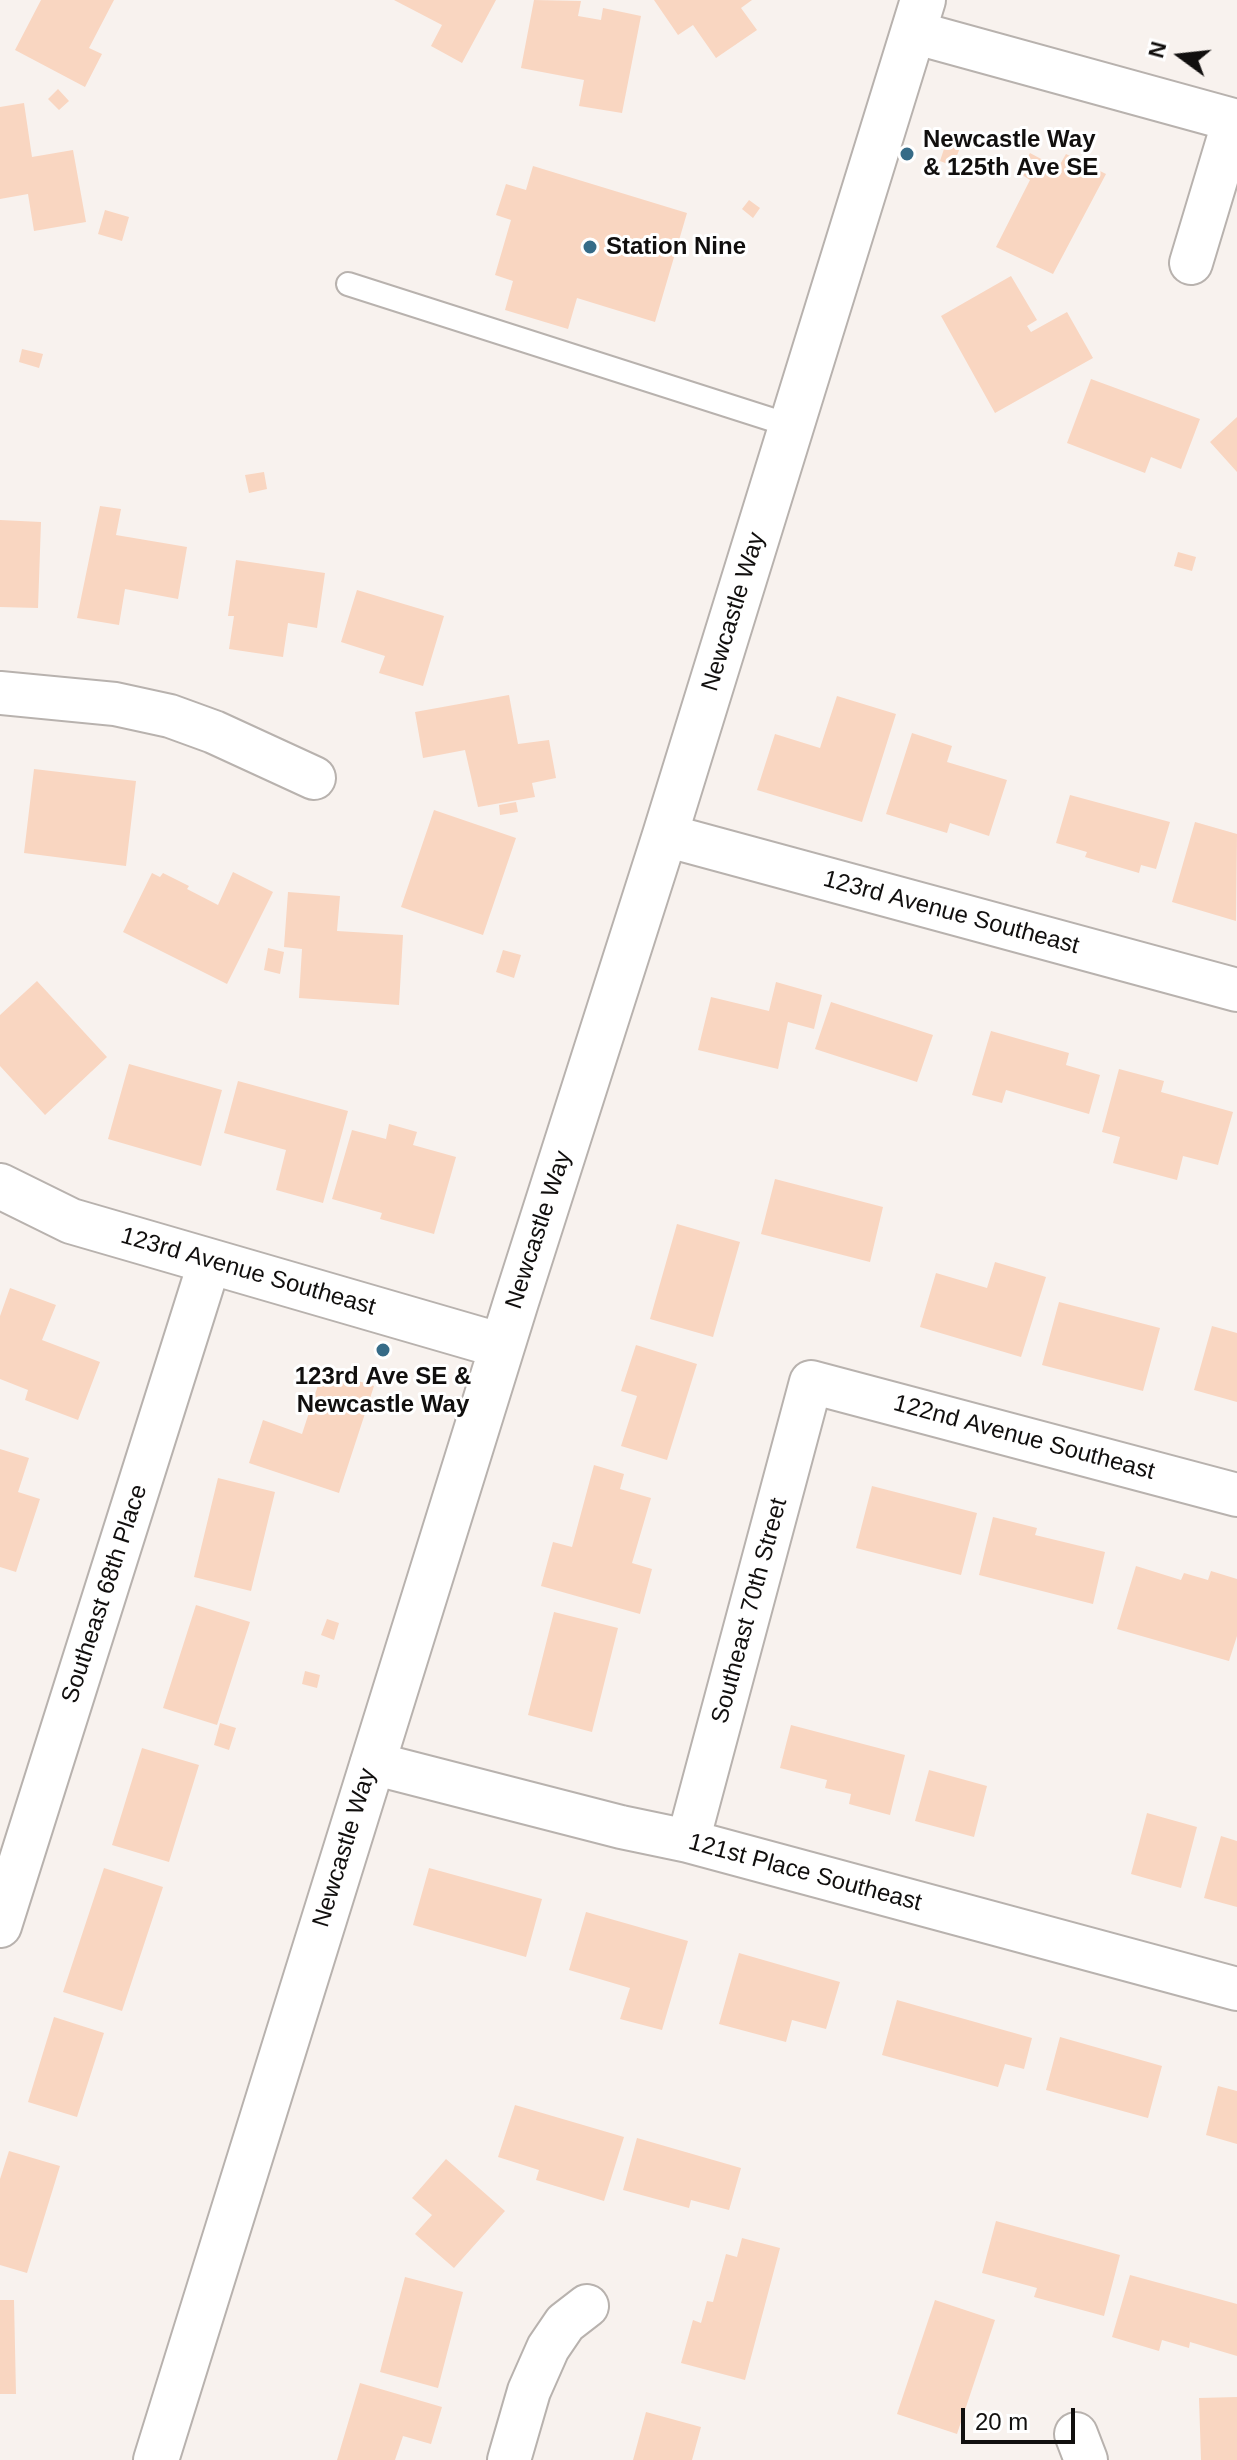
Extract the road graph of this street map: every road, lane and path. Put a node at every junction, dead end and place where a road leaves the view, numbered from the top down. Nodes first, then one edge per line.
1 (918, 16) edge
2 (1235, 120) edge
3 (1191, 263) dead end
4 (348, 284) dead end
5 (792, 426) junction
6 (0, 693) edge
7 (314, 778) dead end
8 (665, 835) junction
9 (1237, 990) edge
10 (0, 1186) edge
11 (210, 1261) junction
12 (502, 1346) junction
13 (811, 1382) joint
14 (1237, 1495) edge
15 (372, 1763) junction
16 (688, 1841) junction
17 (0, 1926) edge
18 (1237, 1989) edge
19 (587, 2306) dead end
20 (156, 2460) edge
21 (509, 2460) edge

1 - 2 street
1 - 5 main road, Newcastle Way
2 - 3 street
4 - 5 lane
5 - 8 main road, Newcastle Way
6 - 7 street
8 - 9 street, 123rd Avenue Southeast
8 - 12 main road, Newcastle Way
10 - 11 main road, 123rd Avenue Southeast
11 - 12 main road, 123rd Avenue Southeast
11 - 17 street, Southeast 68th Place
12 - 15 main road, Newcastle Way
13 - 14 street, 122nd Avenue Southeast
13 - 16 street, Southeast 70th Street
15 - 16 street, 121st Place Southeast
15 - 20 main road, Newcastle Way
16 - 18 street, 121st Place Southeast
19 - 21 street

